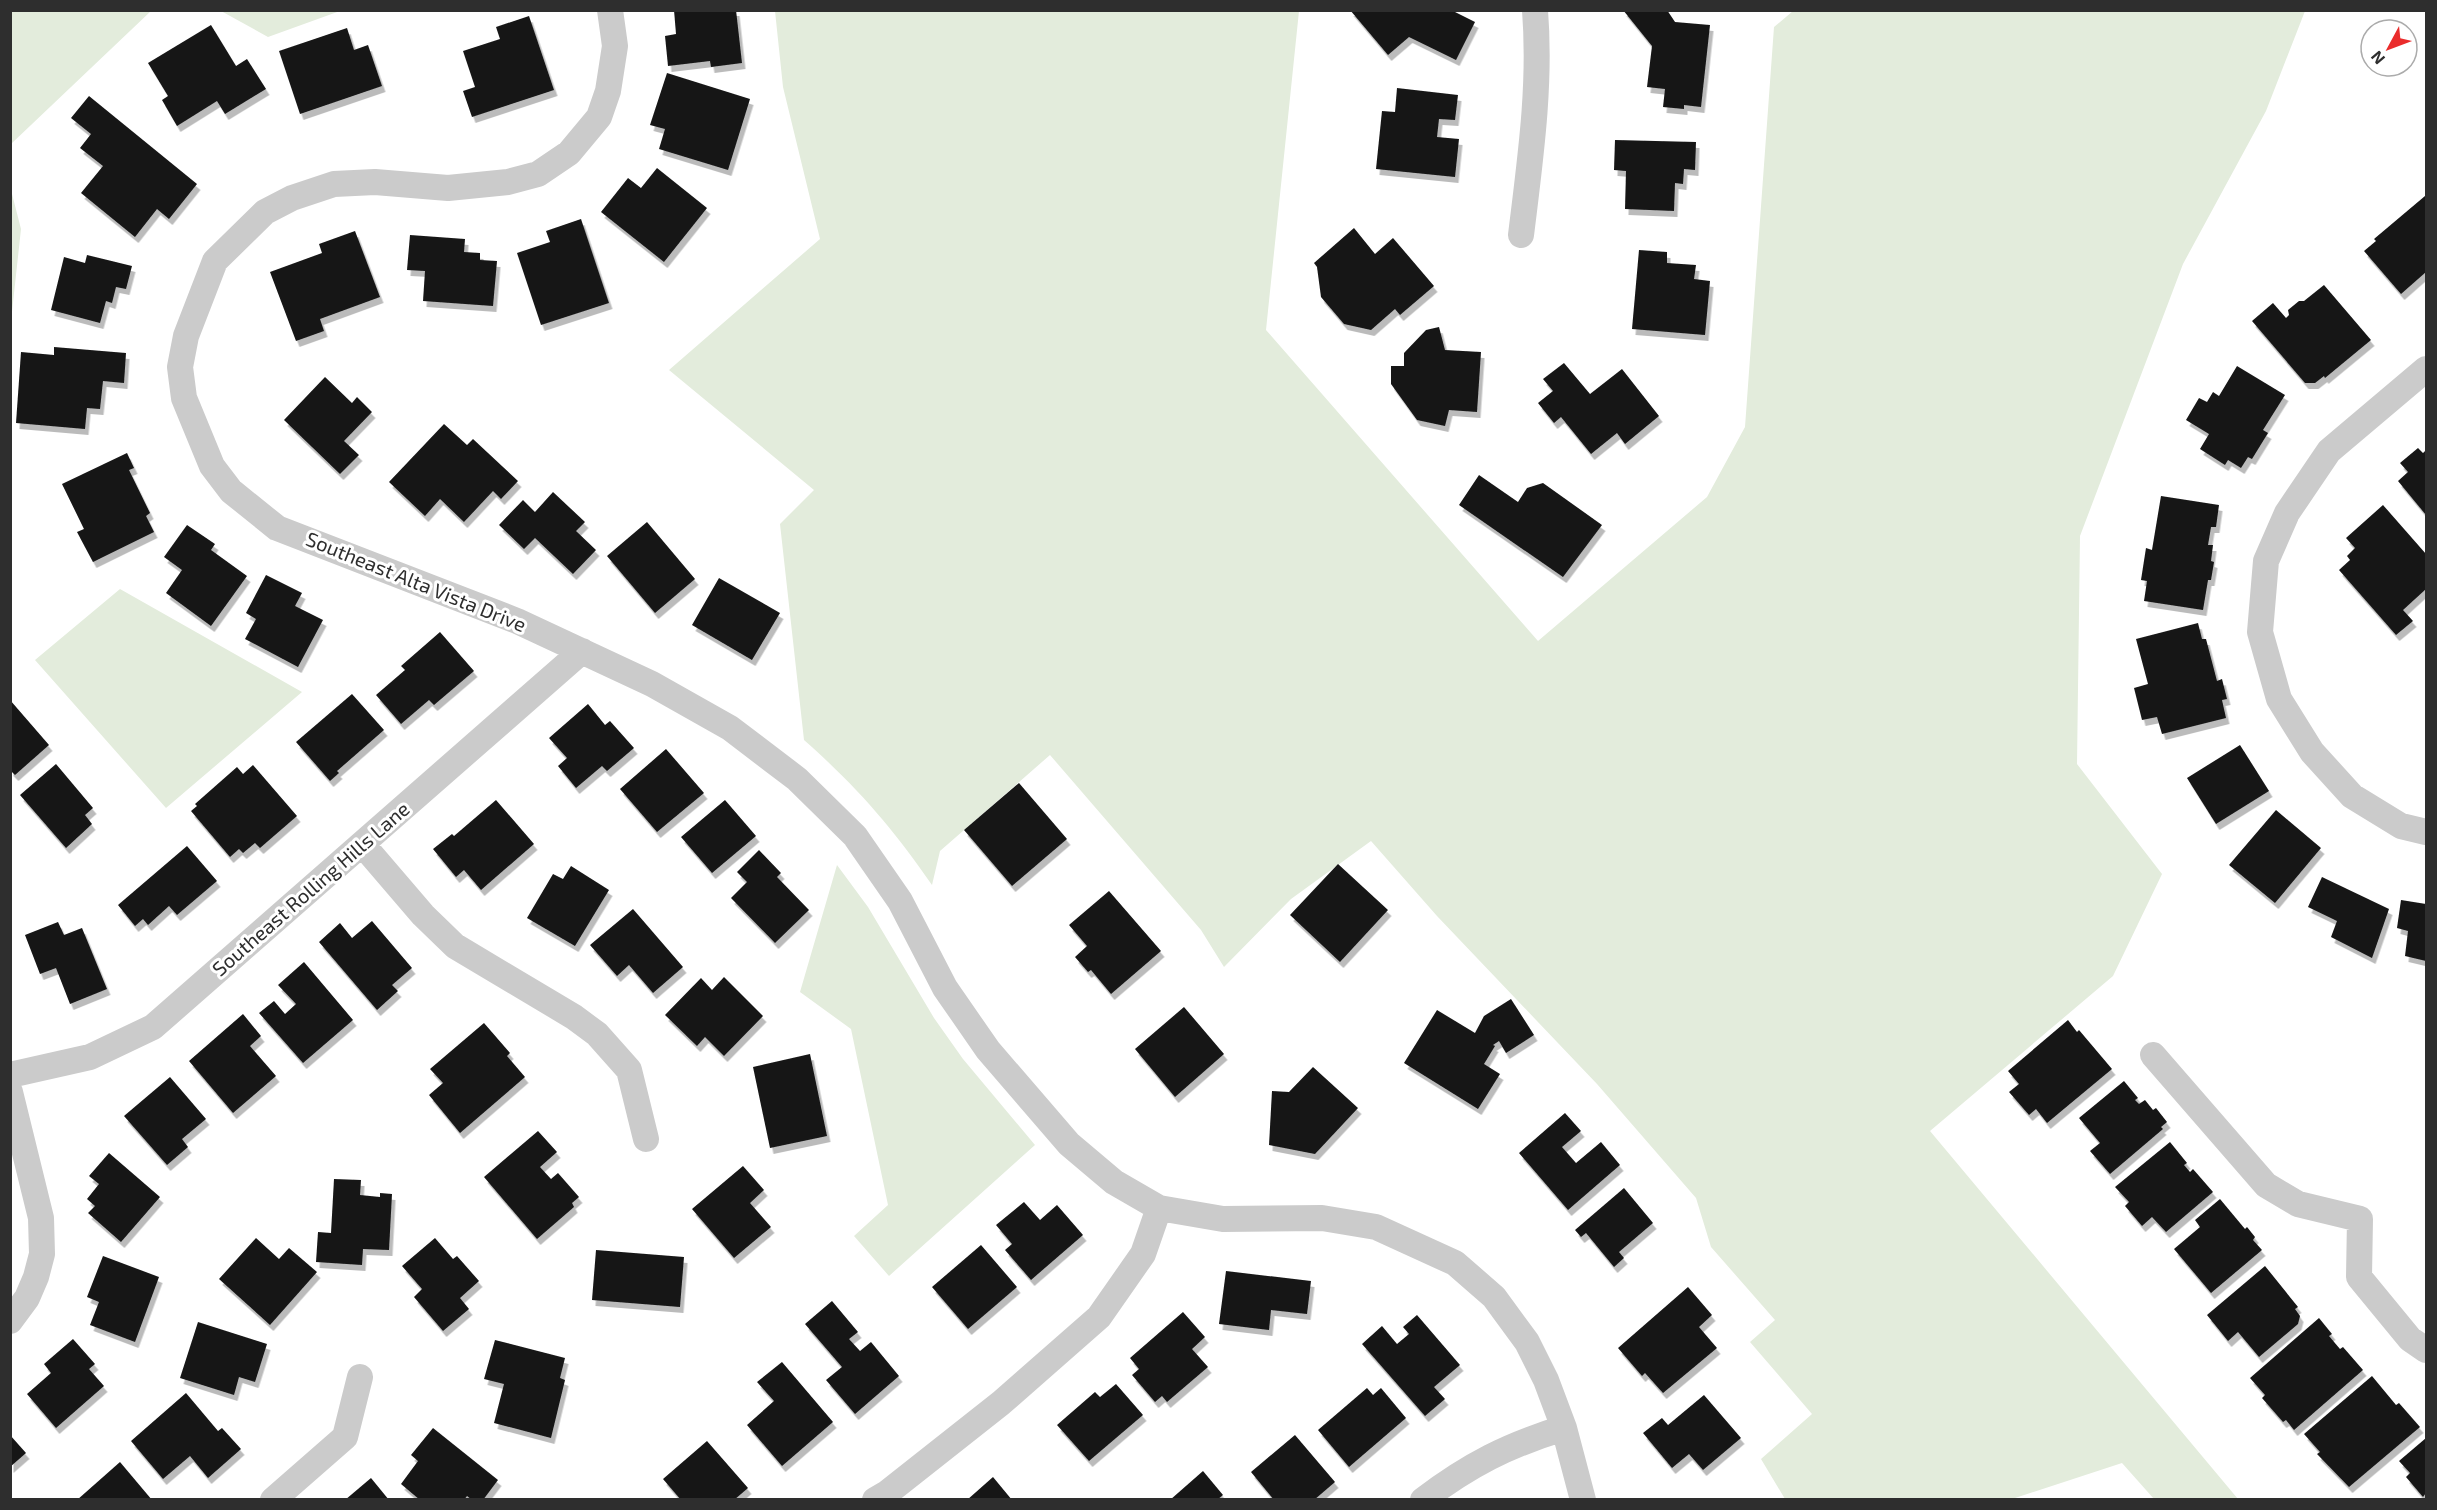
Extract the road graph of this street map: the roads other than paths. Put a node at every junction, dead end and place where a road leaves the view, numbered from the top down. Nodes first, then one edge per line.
1 (610, 10) edge
2 (1535, 10) edge
3 (1521, 235) dead end
4 (2427, 369) edge
5 (582, 651) junction
6 (2427, 832) edge
7 (363, 845) junction
8 (2153, 1055) dead end
9 (10, 1075) edge
10 (10, 1092) edge
11 (646, 1139) dead end
12 (1159, 1208) junction
13 (10, 1322) edge
14 (2427, 1350) edge
15 (360, 1377) dead end
16 (1564, 1428) junction
17 (273, 1500) edge
18 (875, 1500) edge
19 (1423, 1500) edge
20 (1583, 1500) edge

1 - 5 street, Southeast Alta Vista Drive
2 - 3 street
4 - 6 street
5 - 7 street, Southeast Rolling Hills Lane
5 - 12 street, Southeast Alta Vista Drive
7 - 9 street, Southeast Rolling Hills Lane
7 - 11 street
8 - 14 street
10 - 13 street
12 - 16 street, Southeast Alta Vista Drive
12 - 18 street
15 - 17 street
16 - 19 street
16 - 20 street, Southeast Alta Vista Drive

